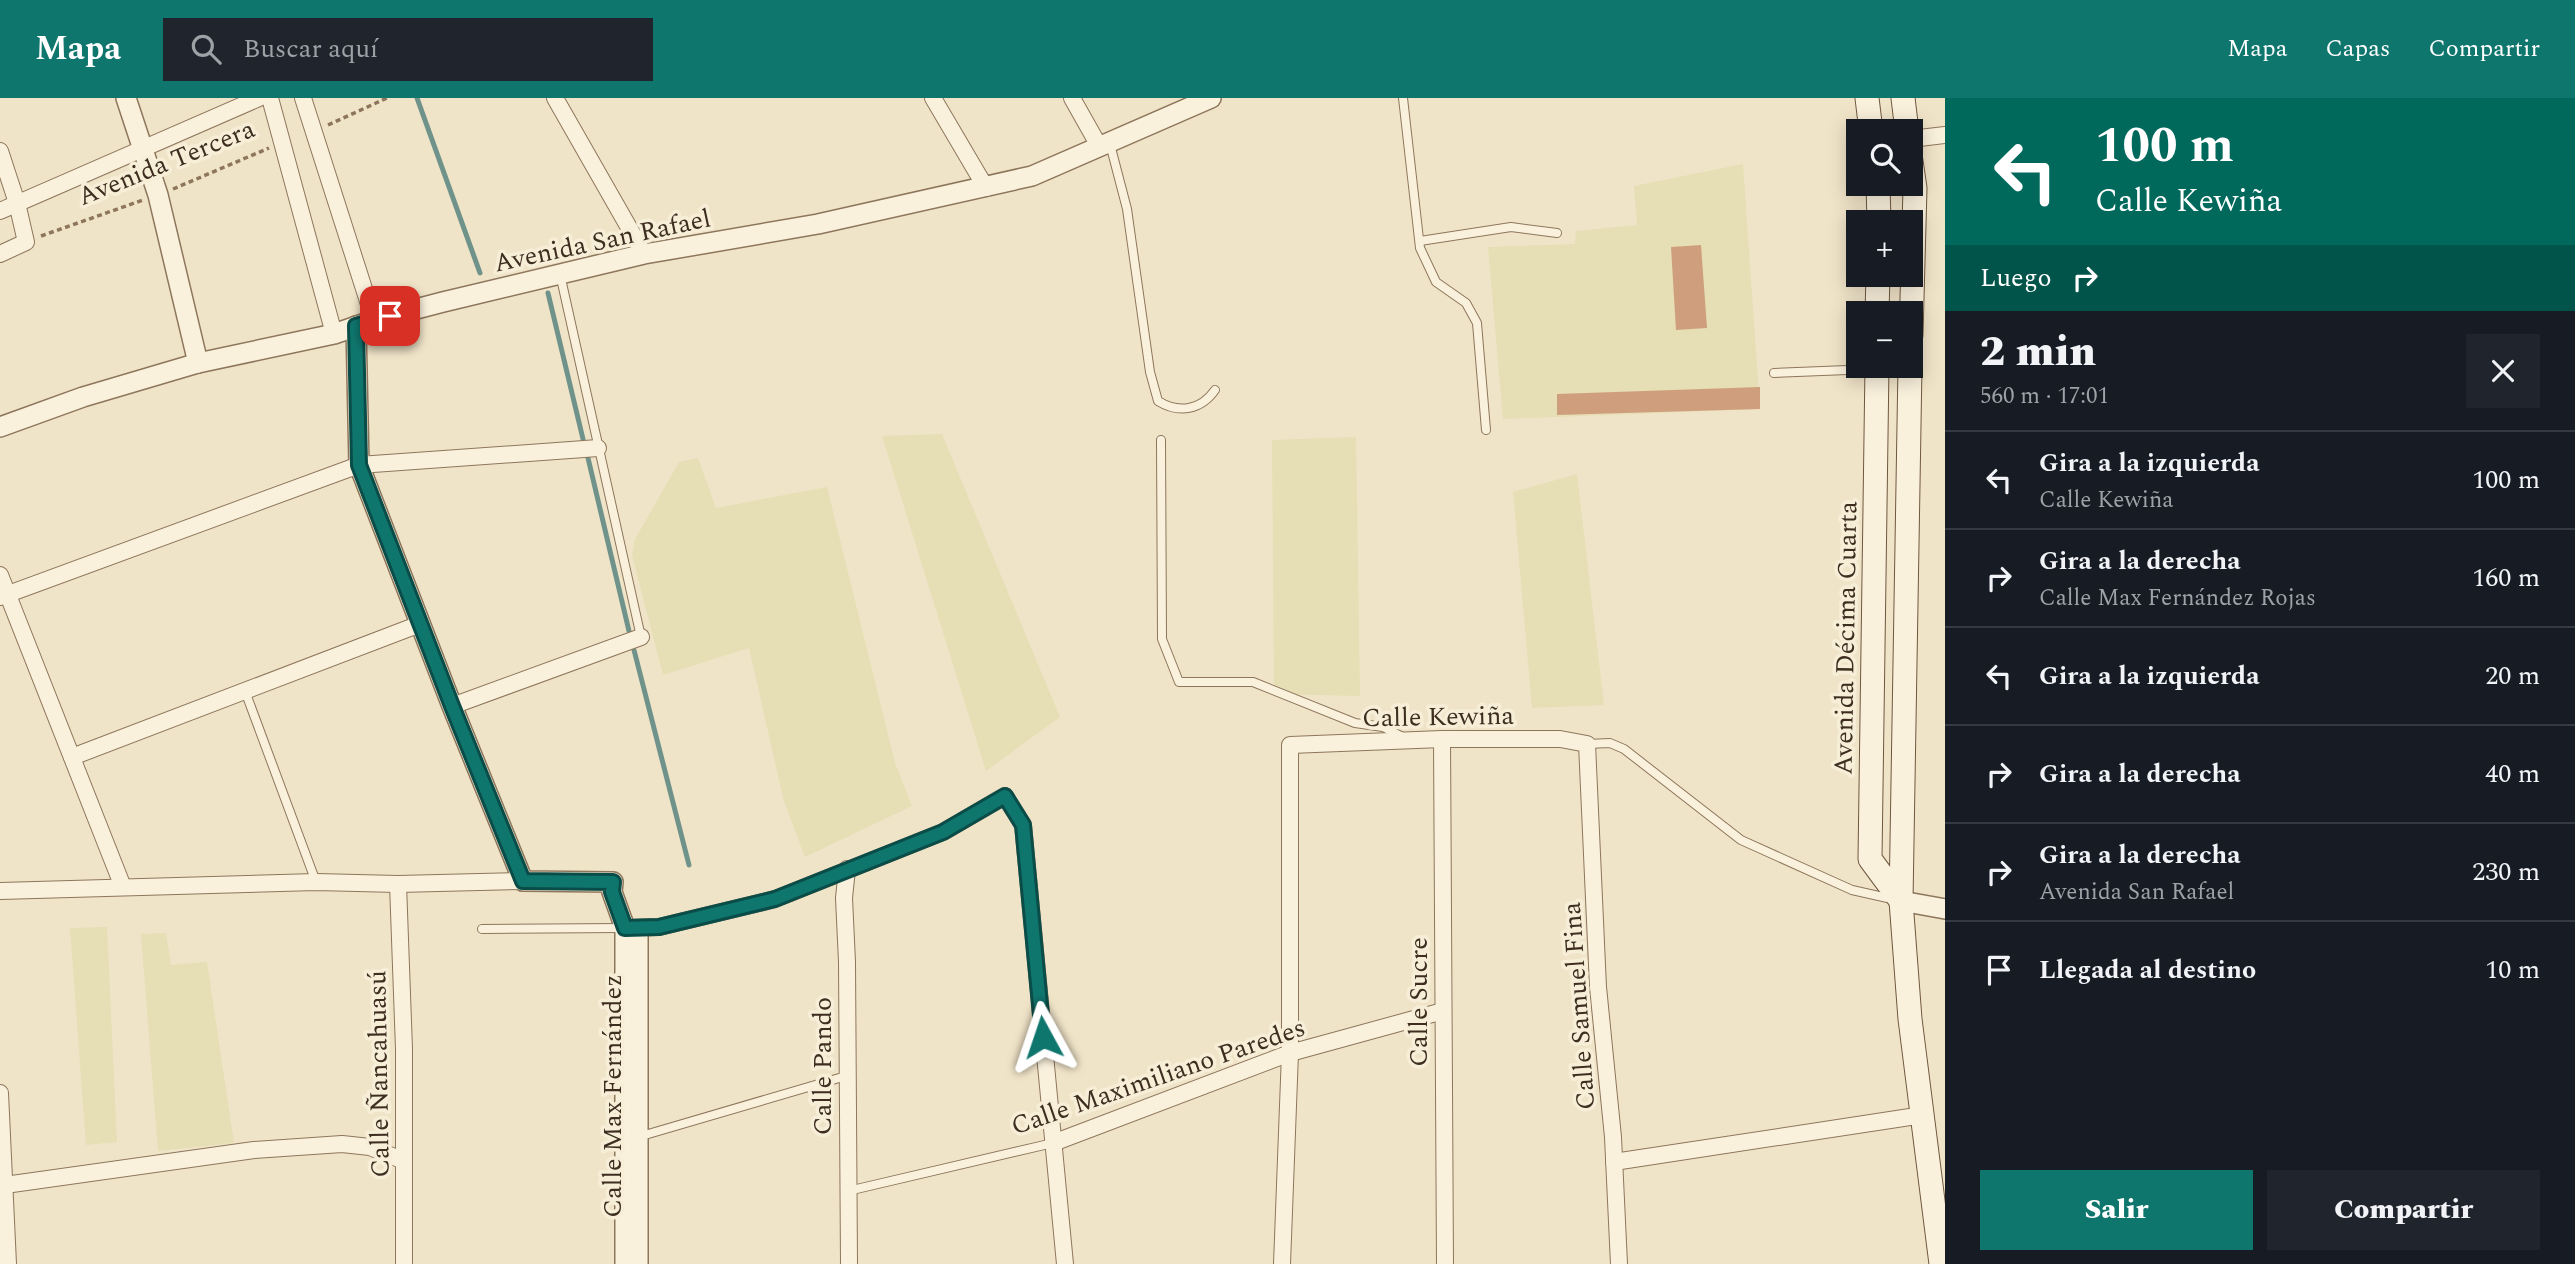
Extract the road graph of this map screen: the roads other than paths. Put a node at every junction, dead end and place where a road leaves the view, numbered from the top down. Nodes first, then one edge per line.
1 (126, 98) edge
2 (259, 98) edge
3 (270, 98) edge
4 (303, 98) edge
5 (555, 98) edge
6 (933, 98) edge
7 (1072, 98) edge
8 (1403, 98) edge
9 (1867, 98) edge
10 (1903, 98) edge
11 (1207, 99) edge
12 (1870, 119) edge
13 (1906, 119) edge
14 (1945, 135) edge
15 (1923, 138) edge
16 (1104, 144) junction
17 (142, 149) junction
18 (0, 151) edge
19 (986, 188) junction
20 (1915, 196) edge
21 (17, 203) junction
22 (0, 211) edge
23 (1557, 233) dead end
24 (1420, 240) junction
25 (0, 254) edge
26 (644, 254) junction
27 (559, 274) junction
28 (1912, 301) edge
29 (365, 323) junction
30 (334, 334) junction
31 (198, 363) junction
32 (1846, 369) edge
33 (1774, 373) dead end
34 (1877, 378) edge
35 (1910, 378) edge
36 (1214, 390) dead end
37 (0, 427) edge
38 (1486, 430) dead end
39 (1161, 440) dead end
40 (598, 448) junction
41 (359, 465) junction
42 (0, 575) edge
43 (4, 596) edge
44 (420, 624) junction
45 (641, 637) joint
46 (245, 691) junction
47 (452, 706) junction
48 (1442, 739) junction
49 (1409, 740) junction
50 (1587, 744) junction
51 (72, 757) junction
52 (847, 869) junction
53 (523, 881) junction
54 (316, 882) junction
55 (398, 884) junction
56 (123, 887) junction
57 (0, 891) edge
58 (1901, 901) junction
59 (1945, 909) edge
60 (632, 928) junction
61 (482, 929) dead end
62 (1443, 1011) junction
63 (1290, 1053) junction
64 (846, 1076) junction
65 (0, 1093) edge
66 (1923, 1115) junction
67 (631, 1139) junction
68 (1053, 1143) junction
69 (404, 1161) junction
70 (1614, 1162) junction
71 (2, 1175) edge
72 (847, 1192) junction
73 (1939, 1210) edge
74 (9, 1264) edge
75 (404, 1264) edge
76 (625, 1264) edge
77 (638, 1264) edge
78 (849, 1264) edge
79 (1065, 1264) edge
80 (1282, 1264) edge
81 (1445, 1264) edge
82 (1619, 1264) edge
83 (1941, 1264) edge

1 - 17 street
2 - 17 street, Avenida Tercera
3 - 30 street
4 - 29 street
5 - 26 street
6 - 19 street
7 - 16 street
8 - 24 lane
9 - 12 main road
10 - 13 main road
11 - 16 street, Avenida San Rafael
14 - 15 street
16 - 19 street, Avenida San Rafael
16 - 36 lane
17 - 21 street, Avenida Tercera
17 - 31 street
18 - 21 street
19 - 26 street, Avenida San Rafael
20 - 28 main road
21 - 22 street, Avenida Tercera
21 - 25 street
23 - 24 lane
24 - 38 lane
26 - 27 street, Avenida San Rafael
27 - 29 street, Avenida San Rafael
27 - 40 lane
29 - 30 street, Avenida San Rafael
29 - 41 street
30 - 31 street, Avenida San Rafael
31 - 37 street, Avenida San Rafael
32 - 33 lane
34 - 58 main road, Avenida Décima Cuarta
35 - 58 main road
39 - 49 lane
40 - 41 street
40 - 45 lane
41 - 43 street
41 - 44 street
42 - 43 street
43 - 51 street
44 - 46 street
44 - 47 street
45 - 47 street
46 - 51 street
46 - 54 lane
47 - 53 street
48 - 49 street, Calle Kewiña
48 - 50 street, Calle Kewiña
48 - 62 street, Calle Sucre
49 - 63 street, Calle Kewiña
50 - 58 lane
50 - 70 street, Calle Samuel Fina
51 - 56 street
52 - 60 street
52 - 64 street, Calle Pando
52 - 68 street
53 - 55 street
53 - 60 street
54 - 55 street
54 - 56 street
55 - 69 street, Calle Ñancahuasú
56 - 57 street
58 - 59 street
58 - 66 main road
60 - 61 lane
60 - 67 street, Calle Max Fernández
62 - 63 street, Calle Maximiliano Paredes
62 - 81 street, Calle Sucre
63 - 68 street, Calle Maximiliano Paredes
63 - 80 street
64 - 67 lane
64 - 72 street, Calle Pando
65 - 71 street
66 - 70 street
66 - 73 main road
67 - 76 street, Calle Max Fernández
67 - 77 street, Calle Max Fernández
68 - 72 lane, Calle Maximiliano Paredes
68 - 79 street
69 - 71 street
69 - 75 street, Calle Ñancahuasú
70 - 82 street, Calle Samuel Fina
71 - 74 street
72 - 78 street, Calle Pando
73 - 83 main road

